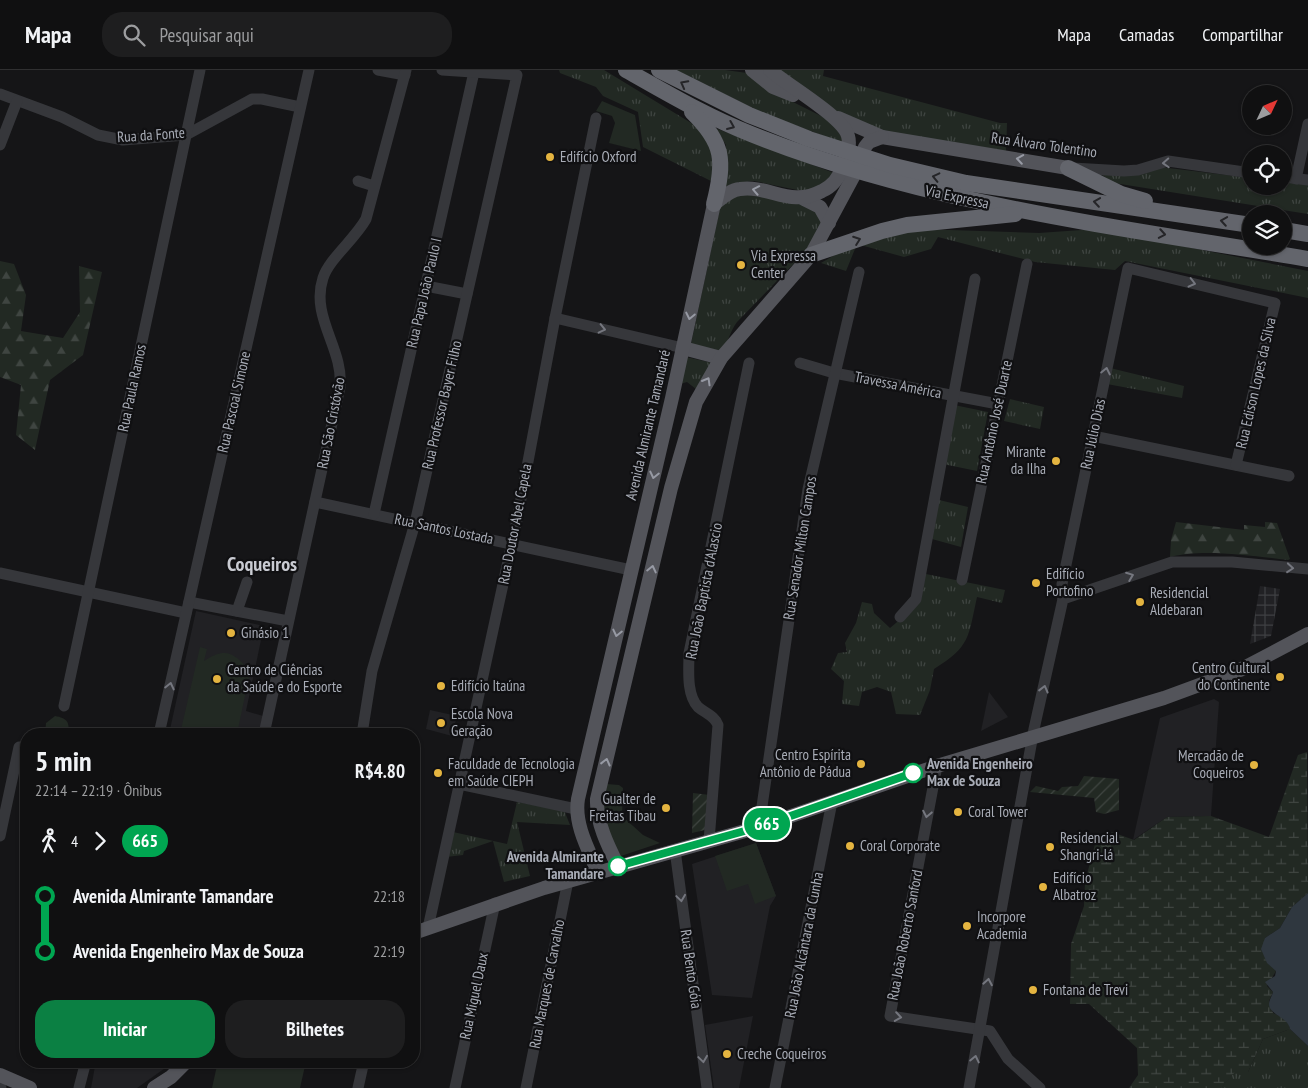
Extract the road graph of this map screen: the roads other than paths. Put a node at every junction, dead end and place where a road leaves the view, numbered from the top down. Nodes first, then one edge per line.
1 (200, 70) edge
2 (309, 70) edge
3 (378, 70) edge
4 (442, 70) edge
5 (626, 70) edge
6 (659, 70) edge
7 (752, 70) edge
8 (770, 70) edge
9 (405, 72) edge
10 (474, 72) junction
11 (0, 94) edge
12 (17, 101) junction
13 (684, 103) junction
14 (816, 105) junction
15 (300, 107) junction
16 (836, 117) junction
17 (596, 118) dead end
18 (1308, 124) edge
19 (186, 135) junction
20 (882, 137) junction
21 (0, 145) edge
22 (808, 147) junction
23 (1068, 168) junction
24 (1242, 172) edge
25 (890, 173) junction
26 (1292, 178) edge
27 (1296, 179) junction
28 (358, 180) dead end
29 (1308, 180) edge
30 (374, 186) junction
31 (804, 199) junction
32 (714, 204) junction
33 (1029, 212) junction
34 (1197, 216) junction
35 (829, 223) junction
36 (1242, 224) edge
37 (1292, 231) edge
38 (1308, 234) edge
39 (811, 255) junction
40 (1308, 259) edge
41 (1027, 264) dead end
42 (1128, 268) joint
43 (859, 272) dead end
44 (975, 279) dead end
45 (426, 286) junction
46 (467, 294) junction
47 (555, 318) junction
48 (683, 348) junction
49 (721, 358) junction
50 (749, 363) dead end
51 (800, 363) dead end
52 (834, 373) junction
53 (953, 396) junction
54 (672, 398) junction
55 (696, 402) junction
56 (998, 404) junction
57 (1093, 436) junction
58 (1236, 465) junction
59 (1288, 476) dead end
60 (315, 502) junction
61 (374, 514) junction
62 (415, 523) junction
63 (512, 544) junction
64 (1308, 569) edge
65 (631, 570) junction
66 (0, 573) edge
67 (962, 580) dead end
68 (247, 582) dead end
69 (88, 592) junction
70 (1063, 599) junction
71 (188, 607) junction
72 (237, 611) junction
73 (900, 617) dead end
74 (288, 621) junction
75 (1307, 634) edge
76 (64, 706) dead end
77 (160, 728) edge
78 (265, 728) edge
79 (363, 728) edge
80 (1033, 736) junction
81 (19, 747) dead end
82 (937, 766) junction
83 (459, 784) junction
84 (832, 802) junction
85 (576, 809) junction
86 (597, 809) junction
87 (759, 827) junction
88 (0, 836) edge
89 (709, 841) junction
90 (674, 850) junction
91 (618, 866) junction
92 (598, 872) junction
93 (568, 881) junction
94 (495, 904) junction
95 (428, 928) junction
96 (420, 931) edge
97 (979, 1030) junction
98 (84, 1068) edge
99 (180, 1068) edge
100 (362, 1068) edge
101 (0, 1075) edge
102 (30, 1088) edge
103 (80, 1088) edge
104 (154, 1088) edge
105 (358, 1088) edge
106 (455, 1088) edge
107 (526, 1088) edge
108 (707, 1088) edge
109 (776, 1088) edge
110 (969, 1088) edge
111 (1040, 1088) edge

1 - 19 street, Rua Paula Ramos
2 - 15 street, Rua Pascoal Simone
3 - 9 street
4 - 10 street
5 - 13 highway, Via Expressa
22 -> 6 highway, Via Expressa
7 - 14 main road
8 - 14 main road
9 - 30 street, Rua São Cristóvão
10 - 45 street, Rua Papa João Paulo I
10 - 46 street, Rua Professor Bayer Filho
11 - 12 street, Rua da Fonte
12 - 19 street, Rua da Fonte
12 - 21 street
13 -> 22 highway, Via Expressa
13 - 32 highway
14 - 16 main road
15 - 19 street, Rua da Fonte
15 - 71 street, Rua Pascoal Simone
16 - 20 main road, Rua Álvaro Tolentino
16 - 31 main road
17 - 47 street, Rua Doutor Abel Capela
18 - 27 street
19 - 69 street, Rua Paula Ramos
23 -> 20 main road, Rua Álvaro Tolentino
20 - 35 main road
22 - 25 highway, Via Expressa
24 -> 23 street, Rua Álvaro Tolentino
23 - 34 highway
25 - 33 highway, Via Expressa
34 -> 25 highway, Via Expressa
26 - 27 street
27 - 29 street
28 - 30 street
30 - 60 street, Rua São Cristóvão
31 -> 32 main road
31 - 35 main road
32 -> 48 main road, Avenida Almirante Tamandaré
39 -> 33 highway
33 -> 40 highway, Via Expressa
36 -> 34 highway, Via Expressa
35 - 39 main road
37 - 38 highway
39 - 49 main road
41 - 56 street, Rua Antônio José Duarte
57 -> 42 street, Rua Júlio Dias
42 -> 58 street, Rua Edison Lopes da Silva
43 - 52 street, Rua Senador Milton Campos
44 - 53 street
45 - 46 street
45 - 61 street, Rua Papa João Paulo I
46 - 62 street, Rua Professor Bayer Filho
47 -> 48 street
47 - 63 street, Rua Doutor Abel Capela
48 - 49 main road
48 - 54 main road, Avenida Almirante Tamandaré
55 -> 49 main road
50 - 89 street, Rua João Baptista d'Alascio
51 - 52 street, Travessa América
52 - 53 street, Travessa América
52 - 87 street, Rua Senador Milton Campos
53 - 56 street, Travessa América
53 - 73 street
54 - 55 main road
54 -> 65 main road, Avenida Almirante Tamandaré
86 -> 55 main road
56 - 67 street, Rua Antônio José Duarte
57 - 58 street
57 - 70 street, Rua Júlio Dias
58 - 59 street
60 - 61 street, Rua Santos Lostada
60 - 74 street, Rua São Cristóvão
61 - 62 street, Rua Santos Lostada
62 - 63 street, Rua Santos Lostada
62 - 79 street, Rua Professor Bayer Filho
63 - 65 street, Rua Santos Lostada
63 - 83 street, Rua Doutor Abel Capela
70 -> 64 street
65 -> 85 main road, Avenida Almirante Tamandaré
66 - 69 street
68 - 72 street
69 - 71 street
69 - 76 street, Rua Paula Ramos
80 -> 70 street, Rua Júlio Dias
71 - 72 street
77 -> 71 street, Rua Pascoal Simone
72 - 74 street
74 - 78 street, Rua São Cristóvão
75 - 80 main road
80 - 82 main road
97 -> 80 street, Rua Júlio Dias
81 - 88 street
82 - 84 main road
82 -> 97 street, Rua João Roberto Sanford
83 - 85 street
83 - 95 street, Rua Doutor Abel Capela
84 - 87 main road
84 - 109 street, Rua João Alcântara da Cunha
85 - 86 main road
85 - 92 main road, Avenida Almirante Tamandaré
86 - 91 main road
87 - 89 main road
89 - 90 main road
90 - 91 main road
90 -> 108 street, Rua Bento Góia
91 - 92 main road
92 - 93 main road
93 - 94 main road
93 - 107 street, Rua Marques de Carvalho
94 - 95 main road
94 - 106 street, Rua Miguel Daux
95 - 96 main road
110 -> 97 street, Rua Júlio Dias
97 - 111 street
98 - 103 street
99 - 104 main road
100 - 105 street
101 - 102 main road

